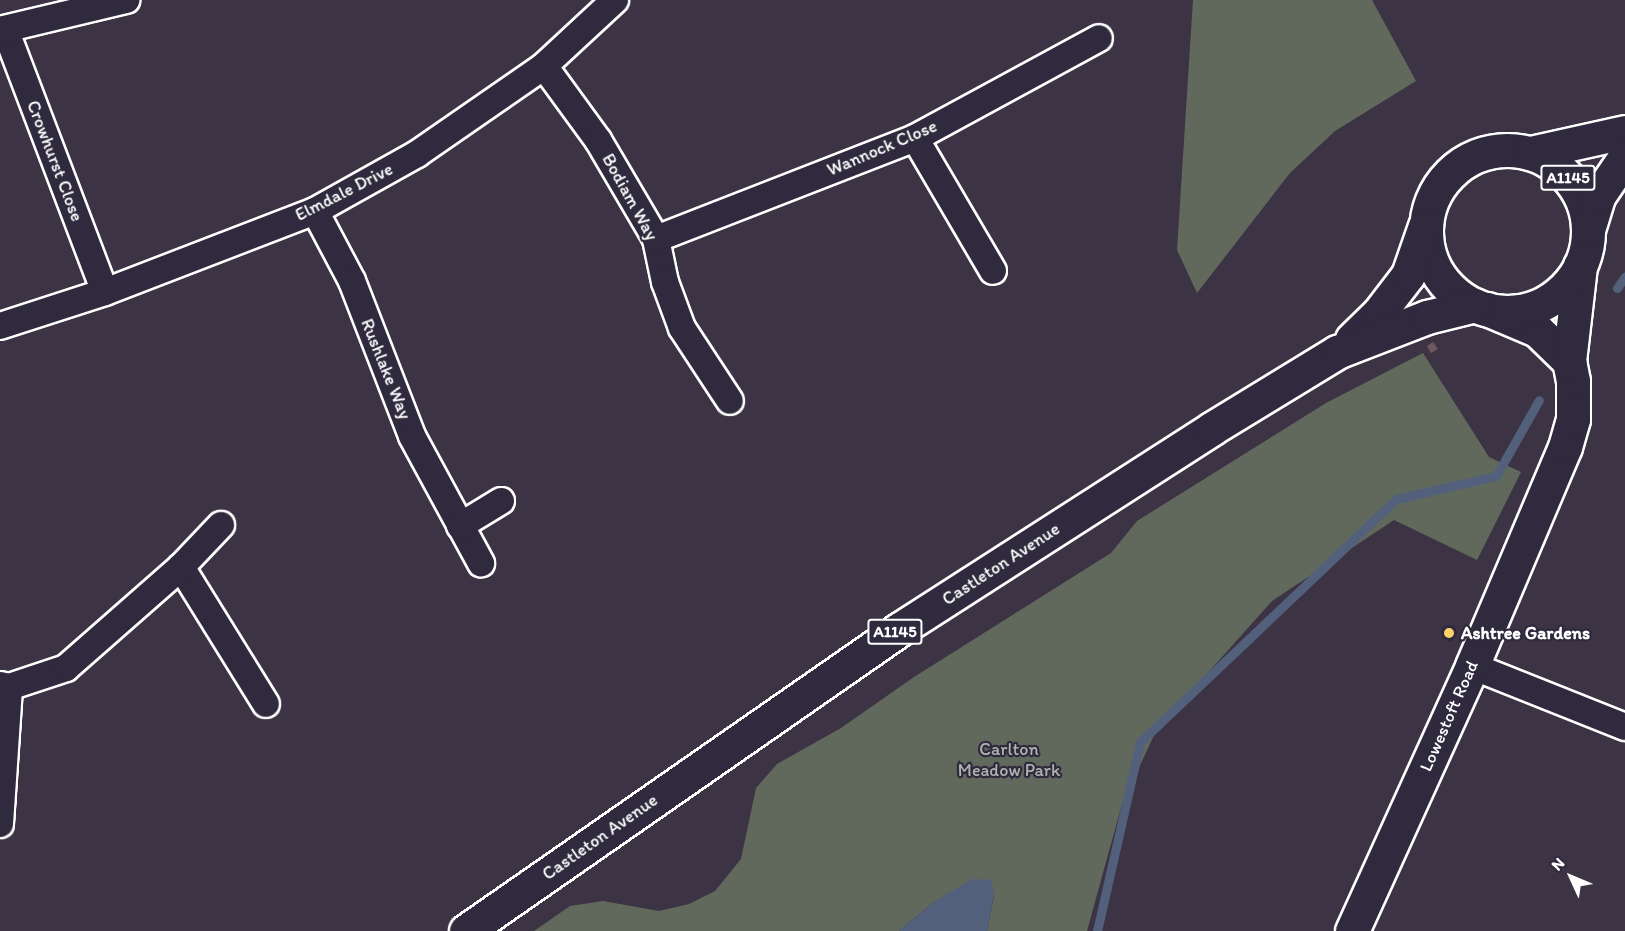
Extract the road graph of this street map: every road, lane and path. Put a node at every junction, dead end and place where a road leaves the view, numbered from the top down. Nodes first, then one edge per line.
1 (126, 0) edge
2 (615, 0) edge
3 (2, 29) edge
4 (1099, 38) dead end
5 (544, 66) junction
6 (1625, 132) edge
7 (915, 138) junction
8 (1530, 153) junction
9 (1625, 157) edge
10 (315, 211) junction
11 (1427, 217) junction
12 (1588, 230) junction
13 (656, 239) junction
14 (1580, 266) junction
15 (993, 271) dead end
16 (105, 292) junction
17 (1481, 307) junction
18 (0, 326) edge
19 (1337, 352) junction
20 (1569, 361) junction
21 (730, 401) dead end
22 (501, 501) dead end
23 (221, 525) dead end
24 (460, 526) junction
25 (481, 563) dead end
26 (181, 567) junction
27 (1472, 666) junction
28 (4, 686) edge
29 (266, 704) dead end
30 (1625, 727) edge
31 (0, 824) edge
32 (466, 931) edge
33 (1352, 931) edge

1 - 3 street, Crowhurst Close
2 - 5 street, Elmdale Drive
3 - 16 street, Crowhurst Close
4 - 7 street, Wannock Close
5 - 10 street, Elmdale Drive
5 - 13 street, Bodiam Way
6 - 8 main road, Castleton Avenue / A1145
7 - 13 street, Wannock Close
7 - 15 street
8 - 11 main road, Castleton Avenue / A1145
8 - 12 main road, Castleton Avenue / A1145
9 - 12 main road, Castleton Avenue / A1145
10 - 16 street, Elmdale Drive
10 - 24 street, Rushlake Way
11 - 17 main road, Castleton Avenue / A1145
11 - 19 main road, Castleton Avenue / A1145
12 - 14 main road, Castleton Avenue / A1145
13 - 21 street, Bodiam Way
14 - 17 main road, Castleton Avenue / A1145
14 - 20 main road, Lowestoft Road
16 - 18 street, Elmdale Drive
17 - 19 main road, Castleton Avenue / A1145
17 - 20 main road
19 - 32 main road, Castleton Avenue / A1145
20 - 27 main road, Lowestoft Road
22 - 24 street
23 - 26 street
24 - 25 street, Rushlake Way
26 - 28 street
26 - 29 street
27 - 30 street
27 - 33 main road, Lowestoft Road
28 - 31 street

